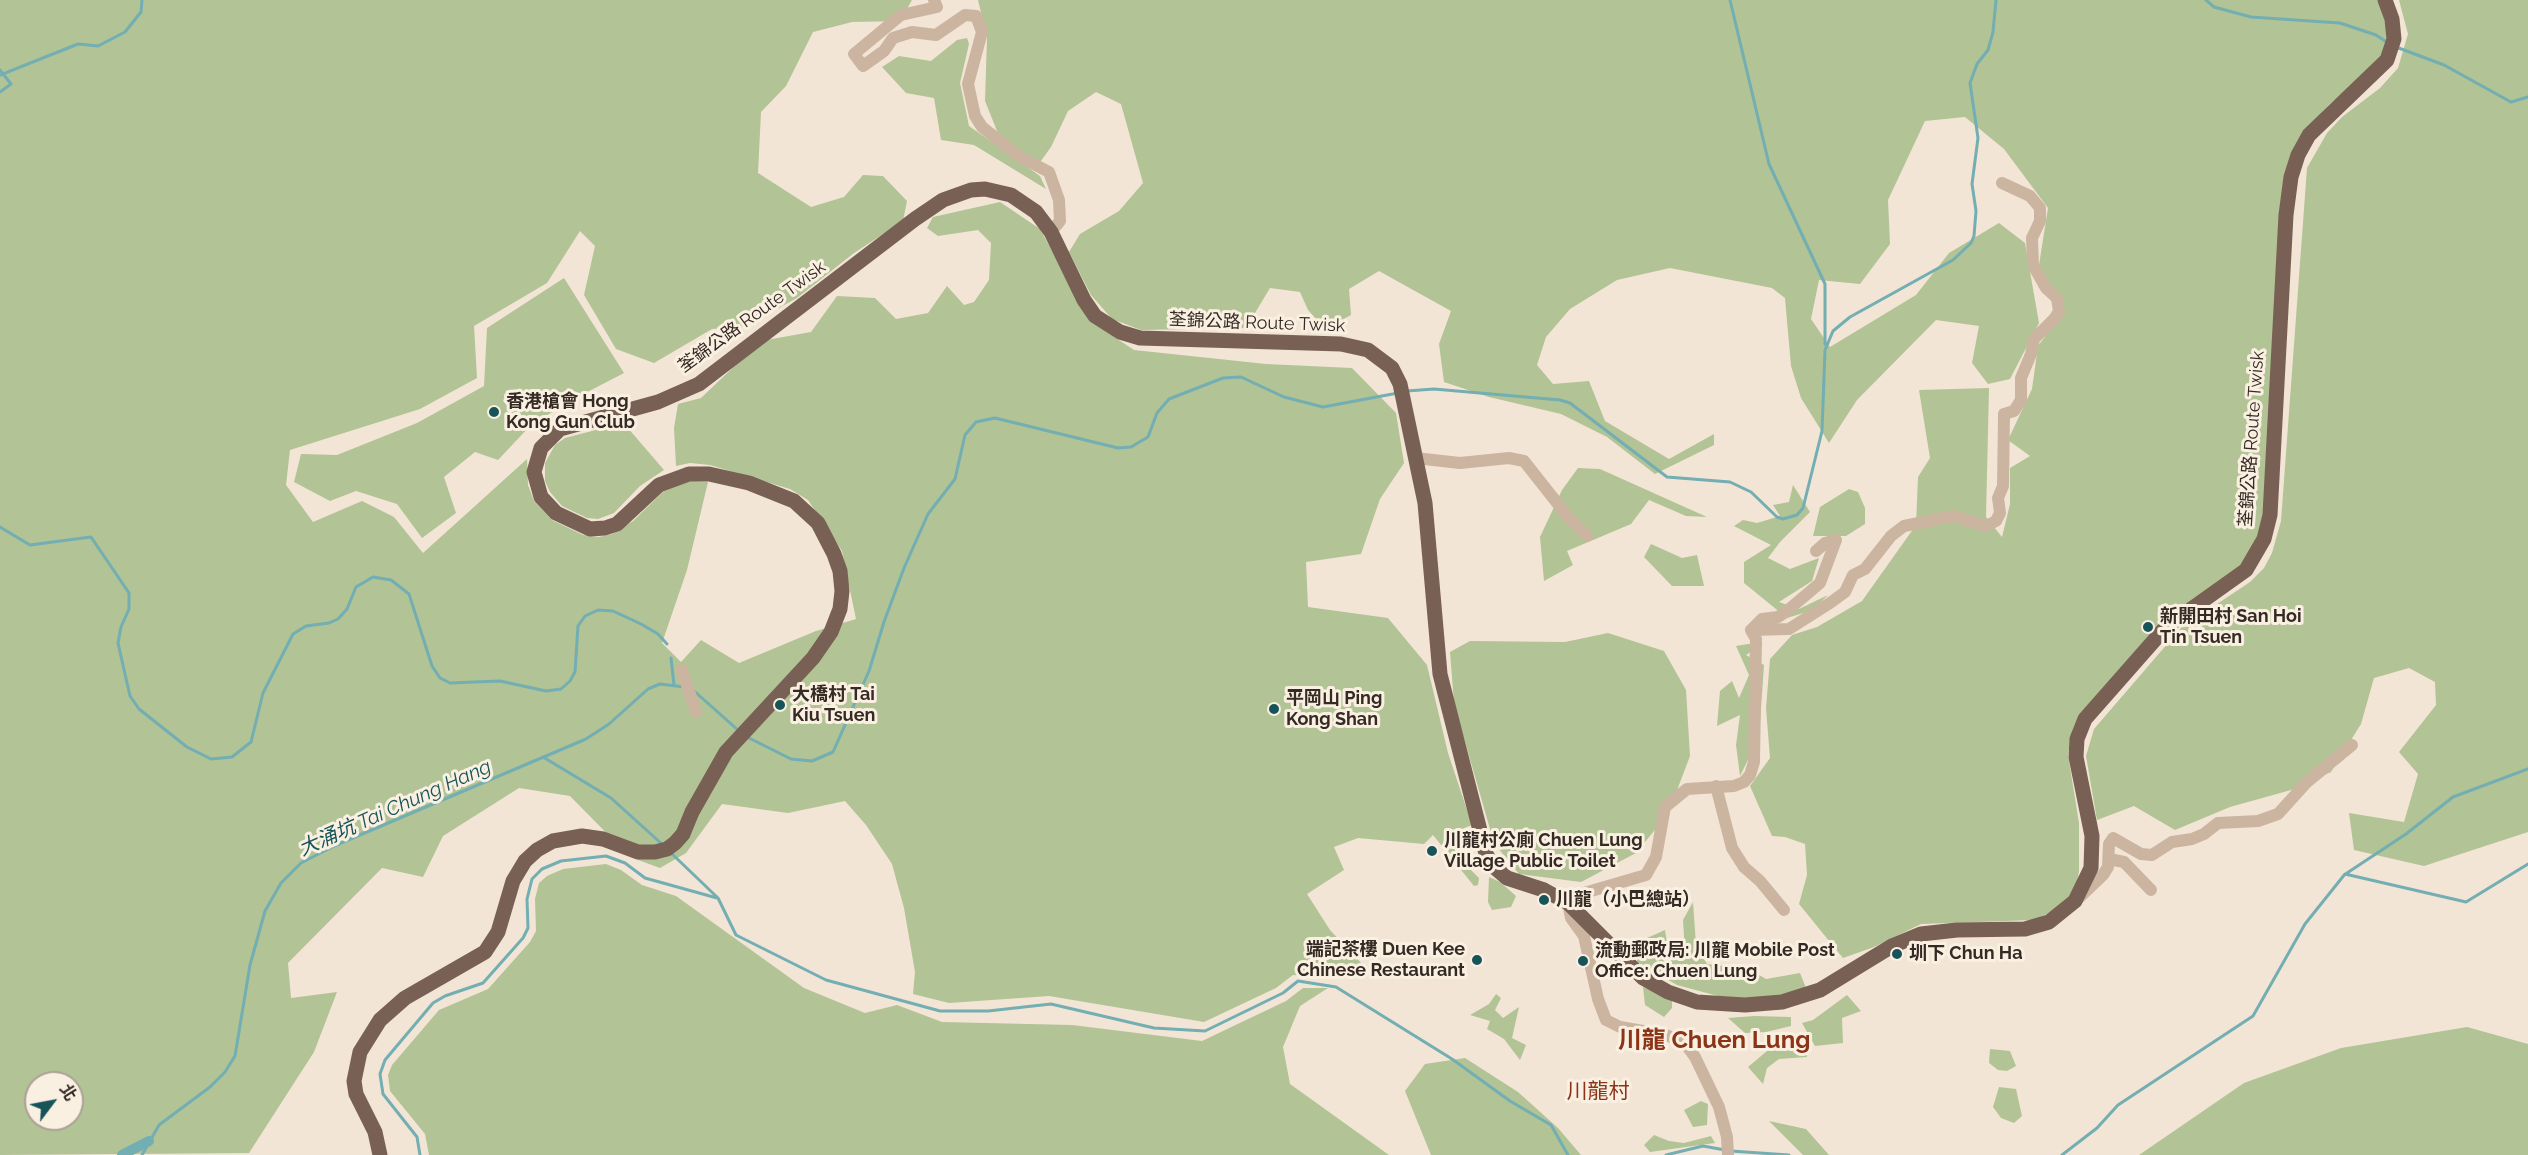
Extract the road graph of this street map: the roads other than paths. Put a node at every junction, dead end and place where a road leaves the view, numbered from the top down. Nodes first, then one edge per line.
1 (934, 0) edge
2 (2385, 0) edge
3 (2002, 183) dead end
4 (1051, 232) junction
5 (1415, 458) junction
6 (1587, 536) dead end
7 (1816, 551) dead end
8 (1751, 630) junction
9 (682, 670) dead end
10 (696, 712) dead end
11 (2352, 745) dead end
12 (1716, 786) junction
13 (2109, 859) junction
14 (2151, 890) dead end
15 (2075, 901) junction
16 (1568, 903) junction
17 (1784, 910) dead end
18 (380, 1155) edge
19 (1728, 1155) edge

1 - 4 street
2 - 15 main road, 荃錦公路 Route Twisk
3 - 8 street
4 - 5 main road, 荃錦公路 Route Twisk
4 - 18 main road, 荃錦公路 Route Twisk
5 - 6 street
5 - 16 main road, 荃錦公路 Route Twisk
7 - 8 street
8 - 12 street
9 - 10 street
11 - 13 street
12 - 16 street
12 - 17 street
13 - 14 street
13 - 15 street
15 - 16 main road, 荃錦公路 Route Twisk
16 - 19 street

